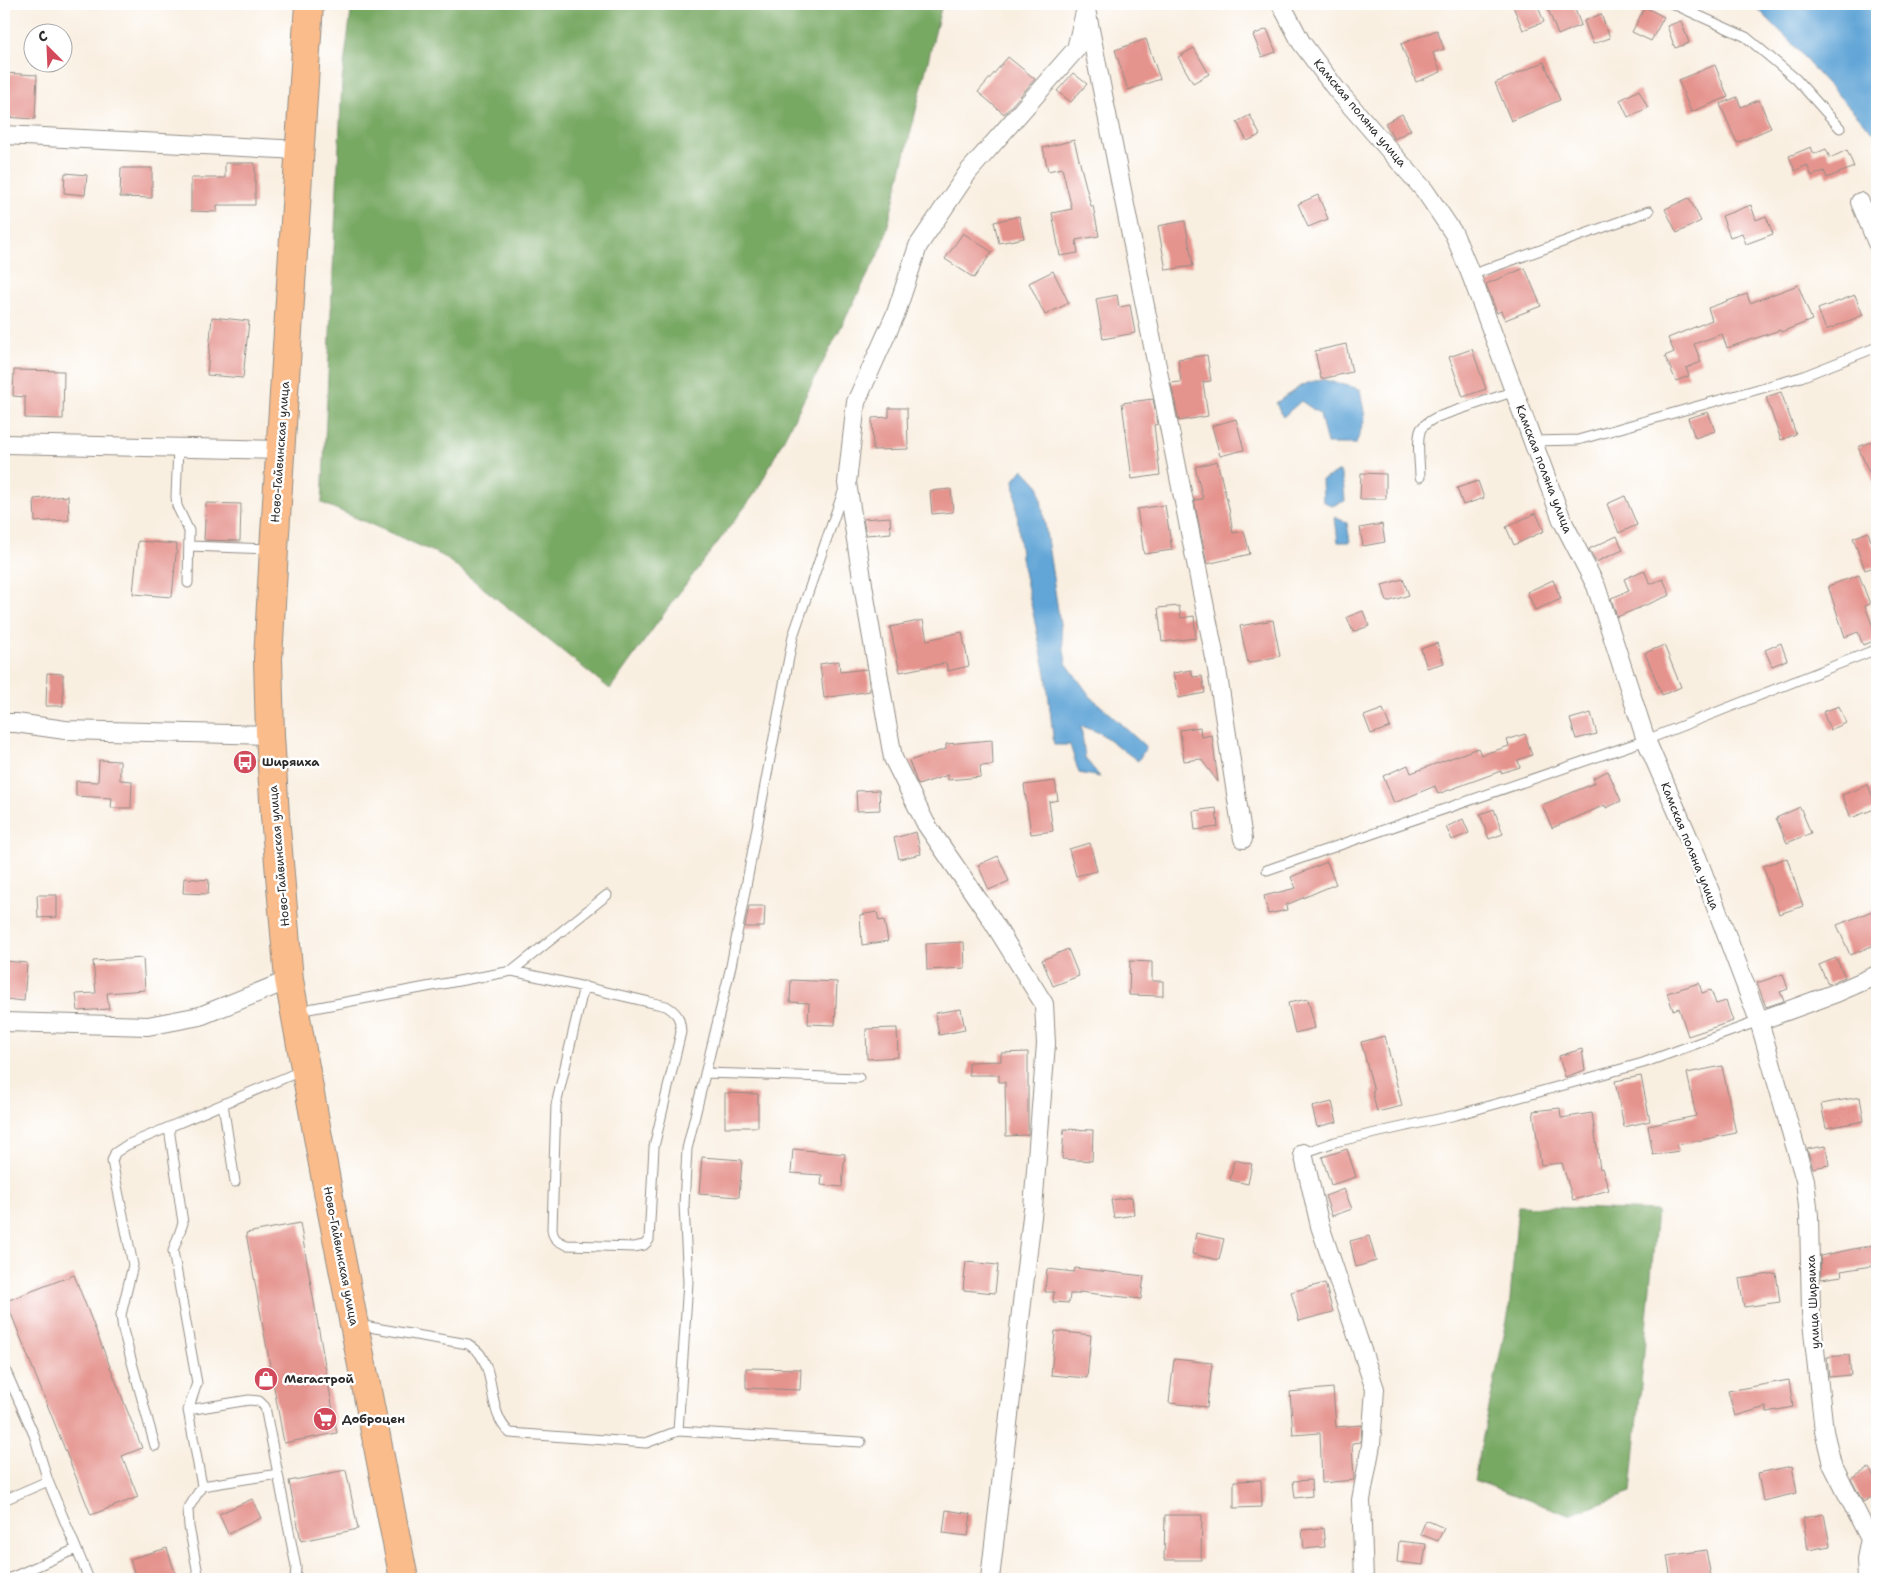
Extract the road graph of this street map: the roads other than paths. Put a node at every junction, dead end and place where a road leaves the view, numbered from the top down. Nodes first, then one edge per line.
1 (309, 4) edge
2 (1281, 4) edge
3 (1673, 4) edge
4 (1086, 6) edge
5 (1840, 128) dead end
6 (4, 135) edge
7 (300, 150) junction
8 (1860, 202) dead end
9 (1648, 211) dead end
10 (1877, 243) edge
11 (1471, 275) junction
12 (1877, 347) edge
13 (1515, 391) junction
14 (1533, 441) junction
15 (4, 444) edge
16 (178, 448) junction
17 (280, 450) junction
18 (1420, 477) dead end
19 (847, 483) junction
20 (189, 546) junction
21 (274, 549) junction
22 (188, 583) dead end
23 (1877, 648) edge
24 (4, 723) edge
25 (270, 735) junction
26 (1646, 740) junction
27 (1243, 839) dead end
28 (1267, 870) dead end
29 (607, 895) dead end
30 (512, 971) junction
31 (1877, 975) edge
32 (289, 980) junction
33 (584, 986) junction
34 (295, 1011) junction
35 (1759, 1021) junction
36 (4, 1022) edge
37 (306, 1069) junction
38 (705, 1073) junction
39 (859, 1078) dead end
40 (223, 1104) junction
41 (169, 1128) junction
42 (1302, 1153) joint
43 (234, 1182) dead end
44 (355, 1325) junction
45 (4, 1367) edge
46 (188, 1410) junction
47 (678, 1431) junction
48 (861, 1442) dead end
49 (155, 1446) dead end
50 (278, 1474) junction
51 (48, 1480) junction
52 (202, 1486) junction
53 (4, 1500) edge
54 (1873, 1541) edge
55 (76, 1549) junction
56 (8, 1579) edge
57 (89, 1579) edge
58 (198, 1579) edge
59 (295, 1579) edge
60 (404, 1579) edge
61 (990, 1579) edge
62 (1364, 1579) edge
63 (1867, 1579) edge

1 - 7 main road, Ново-Гайвинская улица
2 - 11 street, Камская поляна улица
3 - 5 lane
4 - 19 street
4 - 27 street
6 - 7 street
7 - 17 main road, Ново-Гайвинская улица
8 - 10 street
9 - 11 lane
11 - 13 street, Камская поляна улица
12 - 14 lane
13 - 14 street, Камская поляна улица
13 - 18 lane
14 - 26 street, Камская поляна улица
15 - 16 street
16 - 17 street
16 - 20 lane
17 - 21 main road, Ново-Гайвинская улица
19 - 38 lane
19 - 61 street
20 - 21 lane
20 - 22 lane
21 - 25 main road, Ново-Гайвинская улица
23 - 26 lane
24 - 25 street
25 - 32 main road, Ново-Гайвинская улица
26 - 28 lane
26 - 35 street, Камская поляна улица
29 - 30 lane
30 - 33 lane
30 - 34 lane
31 - 35 street
32 - 34 main road, Ново-Гайвинская улица
32 - 36 street
33 - 33 lane
34 - 37 main road, Ново-Гайвинская улица
35 - 42 lane
35 - 54 street, улица Ширяиха
37 - 40 lane
37 - 44 main road, Ново-Гайвинская улица
38 - 39 lane
38 - 47 lane
40 - 41 lane
40 - 43 lane
41 - 46 lane
41 - 49 lane
42 - 62 street
44 - 47 lane
44 - 60 main road, Ново-Гайвинская улица
45 - 51 lane
46 - 50 lane
46 - 52 lane
47 - 48 lane
50 - 52 lane
50 - 59 lane
51 - 53 lane
51 - 55 lane
52 - 58 lane
54 - 63 street, улица Ширяиха
55 - 56 lane
55 - 57 lane

